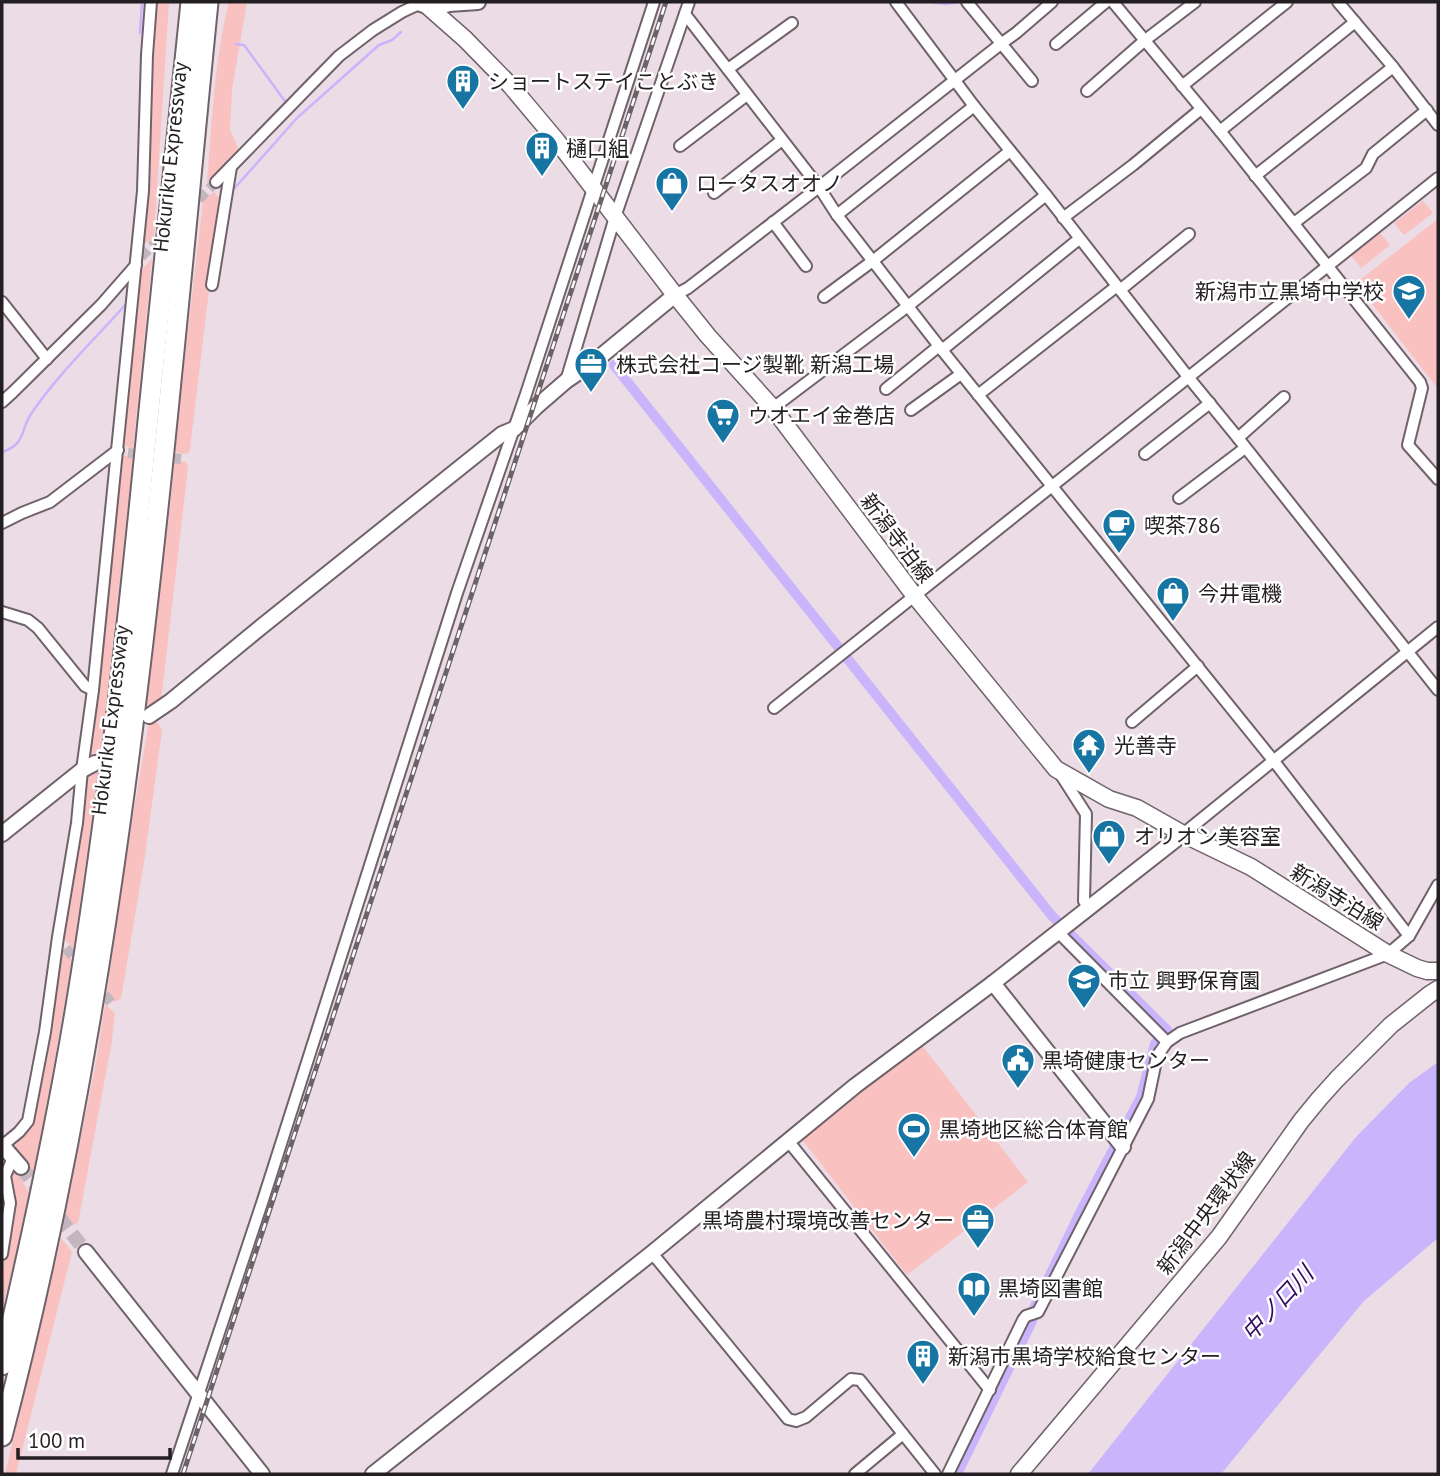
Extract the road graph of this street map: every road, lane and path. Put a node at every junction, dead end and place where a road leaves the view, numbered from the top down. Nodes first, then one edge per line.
1 (151, 2) edge
2 (191, 2) edge
3 (208, 2) edge
4 (478, 2) edge
5 (654, 2) edge
6 (689, 2) edge
7 (896, 2) edge
8 (967, 2) edge
9 (1052, 2) edge
10 (1106, 2) edge
11 (1113, 2) edge
12 (1195, 2) edge
13 (1287, 2) edge
14 (1338, 2) edge
15 (448, 3) edge
16 (427, 6) edge
17 (685, 14) junction
18 (1354, 22) junction
19 (792, 23) dead end
20 (1144, 41) junction
21 (1002, 43) junction
22 (1056, 44) dead end
23 (1393, 67) junction
24 (728, 69) junction
25 (955, 80) junction
26 (1032, 81) dead end
27 (1182, 86) junction
28 (1087, 91) dead end
29 (747, 94) junction
30 (974, 106) junction
31 (1201, 109) junction
32 (1426, 110) junction
33 (1438, 125) edge
34 (1220, 131) junction
35 (782, 140) junction
36 (680, 146) dead end
37 (1010, 151) junction
38 (231, 167) junction
39 (1255, 176) junction
40 (1438, 178) edge
41 (216, 183) tunnel mouth
42 (819, 187) junction
43 (593, 188) junction
44 (714, 192) dead end
45 (1046, 195) junction
46 (837, 215) junction
47 (615, 217) junction
48 (1063, 218) junction
49 (773, 222) junction
50 (1294, 223) junction
51 (1189, 234) dead end
52 (1079, 239) junction
53 (874, 260) junction
54 (138, 261) junction
55 (806, 266) dead end
56 (1328, 267) junction
57 (212, 285) dead end
58 (1118, 288) junction
59 (675, 295) junction
60 (824, 297) dead end
61 (2, 302) edge
62 (908, 306) junction
63 (941, 348) junction
64 (47, 359) junction
65 (961, 374) junction
66 (1189, 379) junction
67 (566, 381) junction
68 (886, 389) dead end
69 (978, 395) junction
70 (1284, 397) dead end
71 (2, 402) edge
72 (1209, 403) junction
73 (773, 408) junction
74 (911, 410) dead end
75 (514, 429) junction
76 (1242, 443) junction
77 (123, 451) junction
78 (1145, 454) dead end
79 (1438, 479) edge
80 (1052, 488) junction
81 (1179, 498) dead end
82 (2, 523) edge
83 (914, 595) junction
84 (2, 612) edge
85 (1438, 627) edge
86 (1408, 651) junction
87 (1198, 666) junction
88 (93, 690) junction
89 (1438, 690) edge
90 (774, 708) dead end
91 (149, 716) dead end
92 (1132, 722) dead end
93 (1273, 760) junction
94 (89, 767) junction
95 (1056, 769) junction
96 (2, 834) edge
97 (1183, 834) junction
98 (1438, 885) edge
99 (1088, 907) junction
100 (1058, 932) junction
101 (1409, 936) junction
102 (1388, 954) junction
103 (1438, 971) edge
104 (993, 983) junction
105 (1438, 989) edge
106 (1167, 1042) junction
107 (789, 1142) junction
108 (2, 1146) edge
109 (1123, 1147) junction
110 (17, 1162) joint
111 (86, 1252) tunnel mouth
112 (652, 1253) junction
113 (2, 1254) edge
114 (2, 1365) edge
115 (990, 1390) junction
116 (199, 1393) junction
117 (903, 1434) junction
118 (2, 1436) edge
119 (172, 1474) edge
120 (262, 1474) edge
121 (373, 1474) edge
122 (855, 1474) edge
123 (935, 1474) edge
124 (948, 1474) edge
125 (1019, 1474) edge

1 - 54 street
2 - 114 highway, Hokuriku Expressway
3 - 118 highway, Hokuriku Expressway
4 - 15 street
5 - 43 street
6 - 17 street
7 - 25 street
8 - 21 street
9 - 21 street
10 - 22 street
11 - 20 street
12 - 20 street
13 - 27 street
14 - 18 street
15 - 16 street
16 - 38 street
16 - 43 main road, 新潟寺泊線
17 - 24 street
17 - 47 street
18 - 23 street
18 - 34 street
19 - 24 street
20 - 27 street
20 - 28 street
21 - 25 street
21 - 26 street
23 - 32 street
23 - 39 street
24 - 29 street
25 - 30 street
25 - 42 street
27 - 31 street
29 - 35 street
29 - 36 street
30 - 37 street
30 - 46 street
31 - 34 street
31 - 48 street
32 - 33 street
32 - 50 street
34 - 39 street
35 - 42 street
35 - 44 street
37 - 45 street
37 - 53 street
38 - 41 street
38 - 57 street
39 - 50 street
40 - 56 street
42 - 46 street
42 - 49 street
43 - 47 main road, 新潟寺泊線
43 - 75 street
45 - 48 street
45 - 62 street
46 - 53 street
47 - 59 main road, 新潟寺泊線
47 - 67 street
48 - 52 street
49 - 55 street
49 - 59 street
50 - 56 street
51 - 58 street
52 - 58 street
52 - 63 street
53 - 60 street
53 - 62 street
54 - 64 street
54 - 77 street
56 - 66 street
56 - 79 street
58 - 66 street
58 - 69 street
59 - 67 street
59 - 73 main road, 新潟寺泊線
61 - 64 street
62 - 63 street
62 - 73 street
63 - 65 street
63 - 68 street
64 - 71 street
65 - 69 street
65 - 74 street
66 - 72 street
66 - 80 street
67 - 75 street
69 - 80 street
70 - 76 street
72 - 76 street
72 - 78 street
73 - 83 main road, 新潟寺泊線
75 - 91 street
75 - 116 street
76 - 81 street
76 - 86 street
77 - 82 street
77 - 88 street
80 - 83 street
80 - 87 street
83 - 90 street
83 - 95 main road, 新潟寺泊線
84 - 88 street
85 - 86 street
86 - 89 street
86 - 93 street
87 - 92 street
87 - 93 street
88 - 94 street
93 - 97 street
93 - 101 street
94 - 96 street
94 - 108 street
95 - 97 main road, 新潟寺泊線
95 - 99 street
97 - 99 street
97 - 102 main road, 新潟寺泊線
98 - 101 street
99 - 100 street
100 - 104 street
100 - 106 street
101 - 102 street
102 - 103 main road, 新潟寺泊線
102 - 106 street
104 - 107 street
104 - 109 street
105 - 125 main road, 新潟中央環状線
106 - 109 street
107 - 112 street
107 - 115 street
108 - 110 street
109 - 115 street
110 - 113 street
111 - 116 street
112 - 117 street
112 - 121 street
115 - 124 street
116 - 119 street
116 - 120 street
117 - 122 street
117 - 123 street

